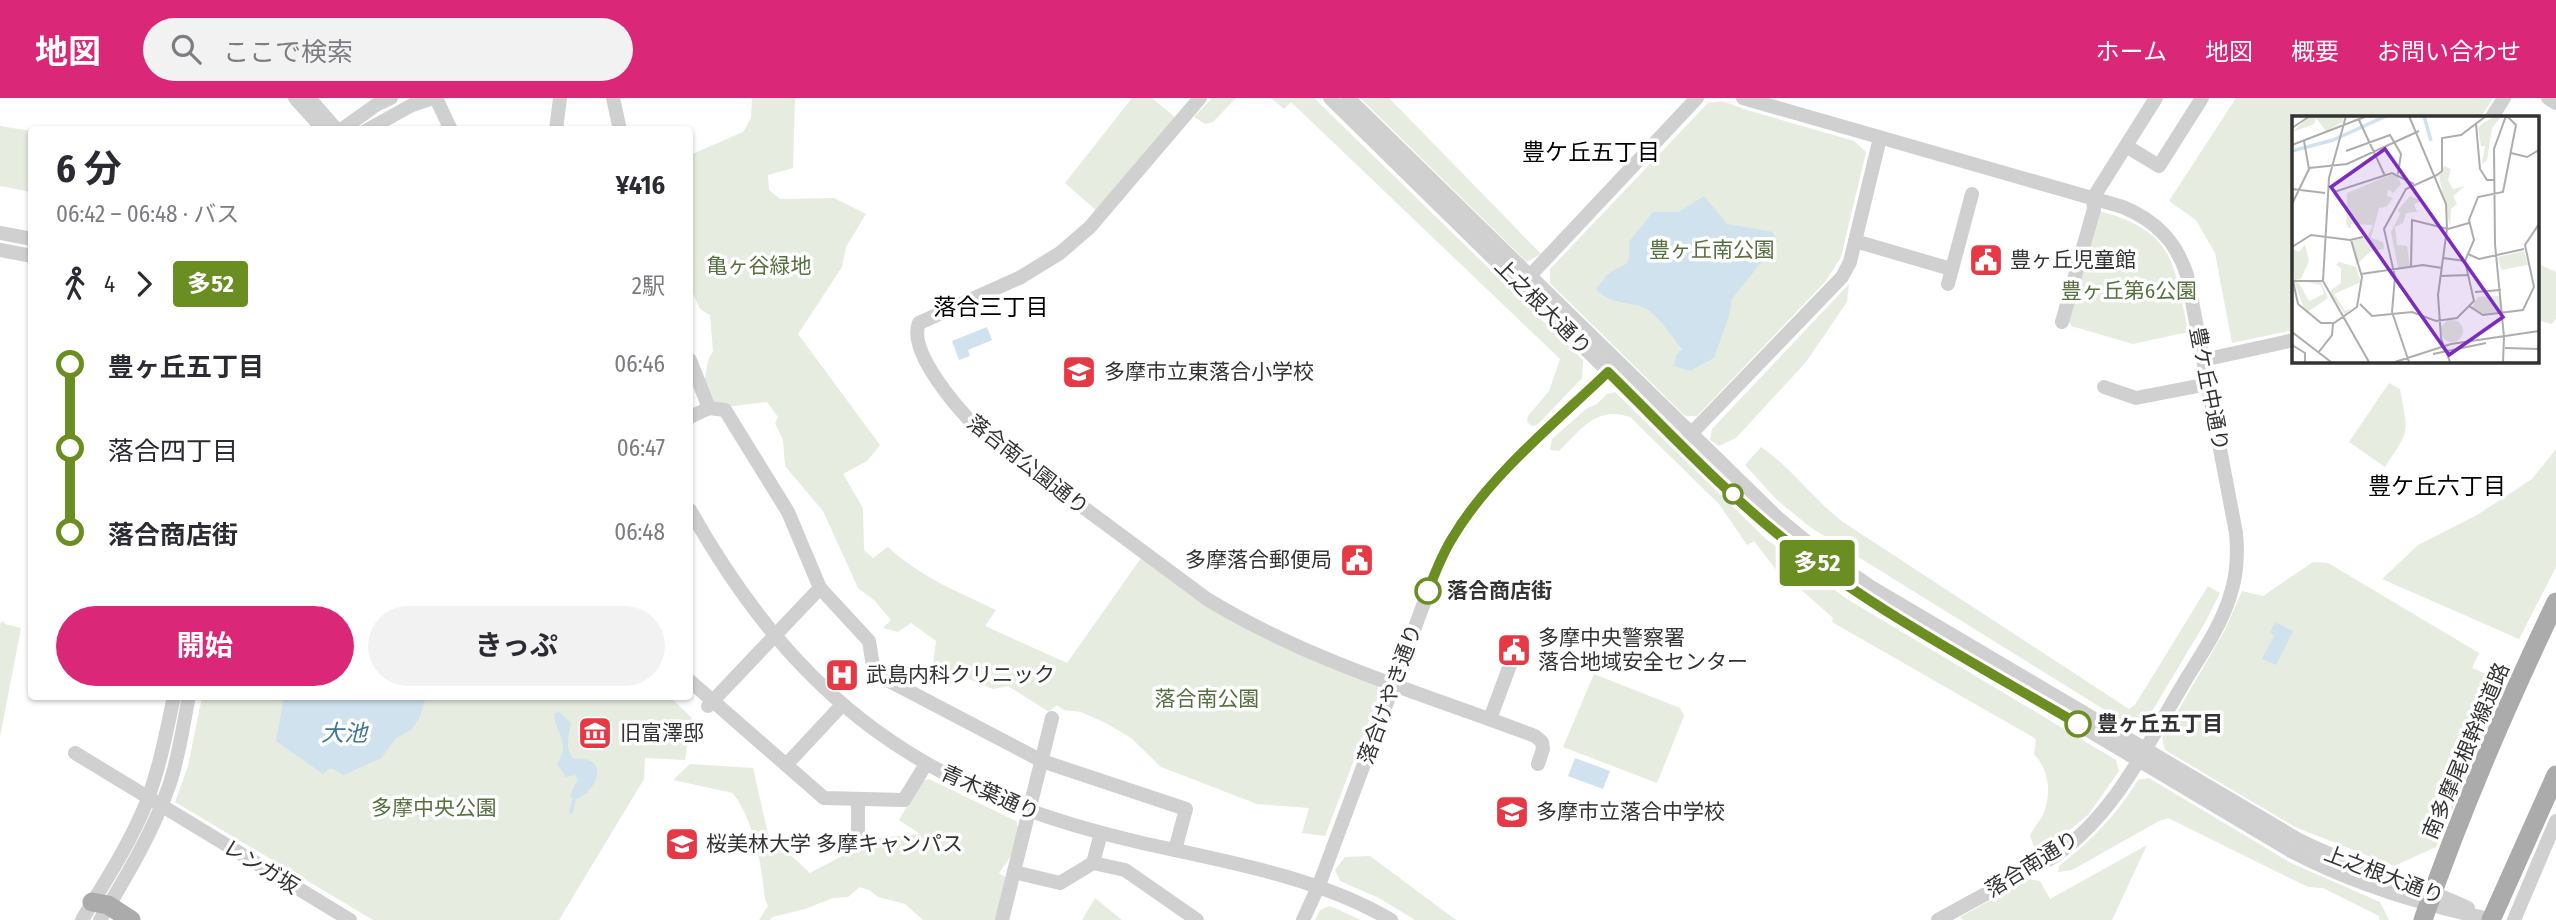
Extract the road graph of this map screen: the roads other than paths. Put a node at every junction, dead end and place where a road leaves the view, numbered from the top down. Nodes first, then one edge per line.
1 (295, 98) edge
2 (309, 98) edge
3 (391, 98) edge
4 (435, 98) edge
5 (560, 98) edge
6 (613, 98) edge
7 (1200, 98) edge
8 (1329, 98) edge
9 (1348, 98) edge
10 (1697, 98) edge
11 (1742, 98) edge
12 (2156, 98) edge
13 (2202, 98) edge
14 (2504, 98) edge
15 (2548, 98) edge
16 (2556, 103) edge
17 (2493, 116) edge
18 (320, 126) edge
19 (335, 126) edge
20 (345, 126) edge
21 (374, 126) edge
22 (449, 126) edge
23 (556, 126) edge
24 (619, 126) edge
25 (1880, 138) junction
26 (2126, 146) junction
27 (1972, 194) dead end
28 (2093, 198) junction
29 (0, 233) edge
30 (28, 238) edge
31 (1855, 241) junction
32 (0, 250) edge
33 (28, 255) edge
34 (1951, 269) junction
35 (1526, 281) junction
36 (1948, 284) dead end
37 (2062, 322) dead end
38 (2292, 340) edge
39 (2203, 360) junction
40 (1612, 367) junction
41 (693, 368) edge
42 (2208, 384) junction
43 (2110, 386) dead end
44 (709, 408) junction
45 (693, 416) edge
46 (1686, 440) junction
47 (693, 515) edge
48 (820, 588) junction
49 (2556, 602) edge
50 (774, 636) junction
51 (1510, 665) dead end
52 (1393, 684) junction
53 (693, 685) edge
54 (173, 700) edge
55 (188, 700) edge
56 (709, 705) junction
57 (842, 705) junction
58 (1052, 718) dead end
59 (1490, 719) junction
60 (75, 753) dead end
61 (2141, 755) junction
62 (1042, 761) junction
63 (926, 764) junction
64 (1538, 764) dead end
65 (786, 765) junction
66 (2556, 775) edge
67 (858, 800) junction
68 (1028, 811) junction
69 (2556, 821) edge
70 (858, 832) dead end
71 (1101, 833) junction
72 (1175, 850) junction
73 (1093, 863) junction
74 (1014, 872) junction
75 (1319, 885) junction
76 (2428, 905) edge
77 (103, 912) edge
78 (82, 920) edge
79 (131, 920) edge
80 (350, 920) edge
81 (1002, 920) edge
82 (1197, 920) edge
83 (1303, 920) edge
84 (1391, 920) edge
85 (1938, 920) edge
86 (2492, 920) edge
87 (2514, 920) edge

1 - 18 street
2 - 19 street
3 - 20 street
4 - 21 street
4 - 22 street
5 - 23 street
6 - 24 street
7 - 52 street, 落合南公園通り
8 - 35 street, 上之根大通り
9 - 35 street, 上之根大通り
10 - 35 street
11 - 25 street, 豊ケ丘中通り
12 - 26 street
13 - 26 street
14 - 17 street
15 - 16 street
25 - 28 street, 豊ケ丘中通り
25 - 31 street
26 - 28 street
27 - 34 street
28 - 37 street
28 - 39 street, 豊ケ丘中通り
29 - 30 street
31 - 34 street
31 - 46 street
32 - 33 street
34 - 36 street
35 - 40 street, 上之根大通り
38 - 39 street
39 - 42 street, 豊ケ丘中通り
40 - 46 street, 上之根大通り
40 - 52 street, 落合けやき通り
41 - 44 street
42 - 43 street
42 - 61 street, 豊ケ丘中通り
44 - 45 street
44 - 48 street
46 - 61 street, 上之根大通り
47 - 50 street, 青木葉通り
48 - 50 street
48 - 62 street
49 - 76 main road, 南多摩尾根幹線道路
50 - 56 street
50 - 57 street, 青木葉通り
51 - 59 street
52 - 59 street, 落合南公園通り
52 - 75 street, 落合けやき通り
53 - 56 street
54 - 77 street
55 - 77 street
56 - 65 street
57 - 63 street, 青木葉通り
57 - 65 street
58 - 62 street
59 - 64 street, 落合南公園通り
60 - 80 street, レンガ坂
61 - 76 street, 上之根大通り
61 - 85 street, 落合南通り
62 - 68 street
62 - 72 street
63 - 67 street
63 - 68 street, 青木葉通り
65 - 67 street
66 - 86 main road
67 - 70 street
68 - 71 street, 青木葉通り
68 - 74 street
69 - 87 street
71 - 72 street, 青木葉通り
71 - 73 street
72 - 75 street, 青木葉通り
73 - 74 street
73 - 82 street
74 - 81 street
75 - 83 street, 落合けやき通り
75 - 84 street, 青木葉通り
76 - 86 street, 上之根大通り
77 - 78 street
77 - 79 main road

